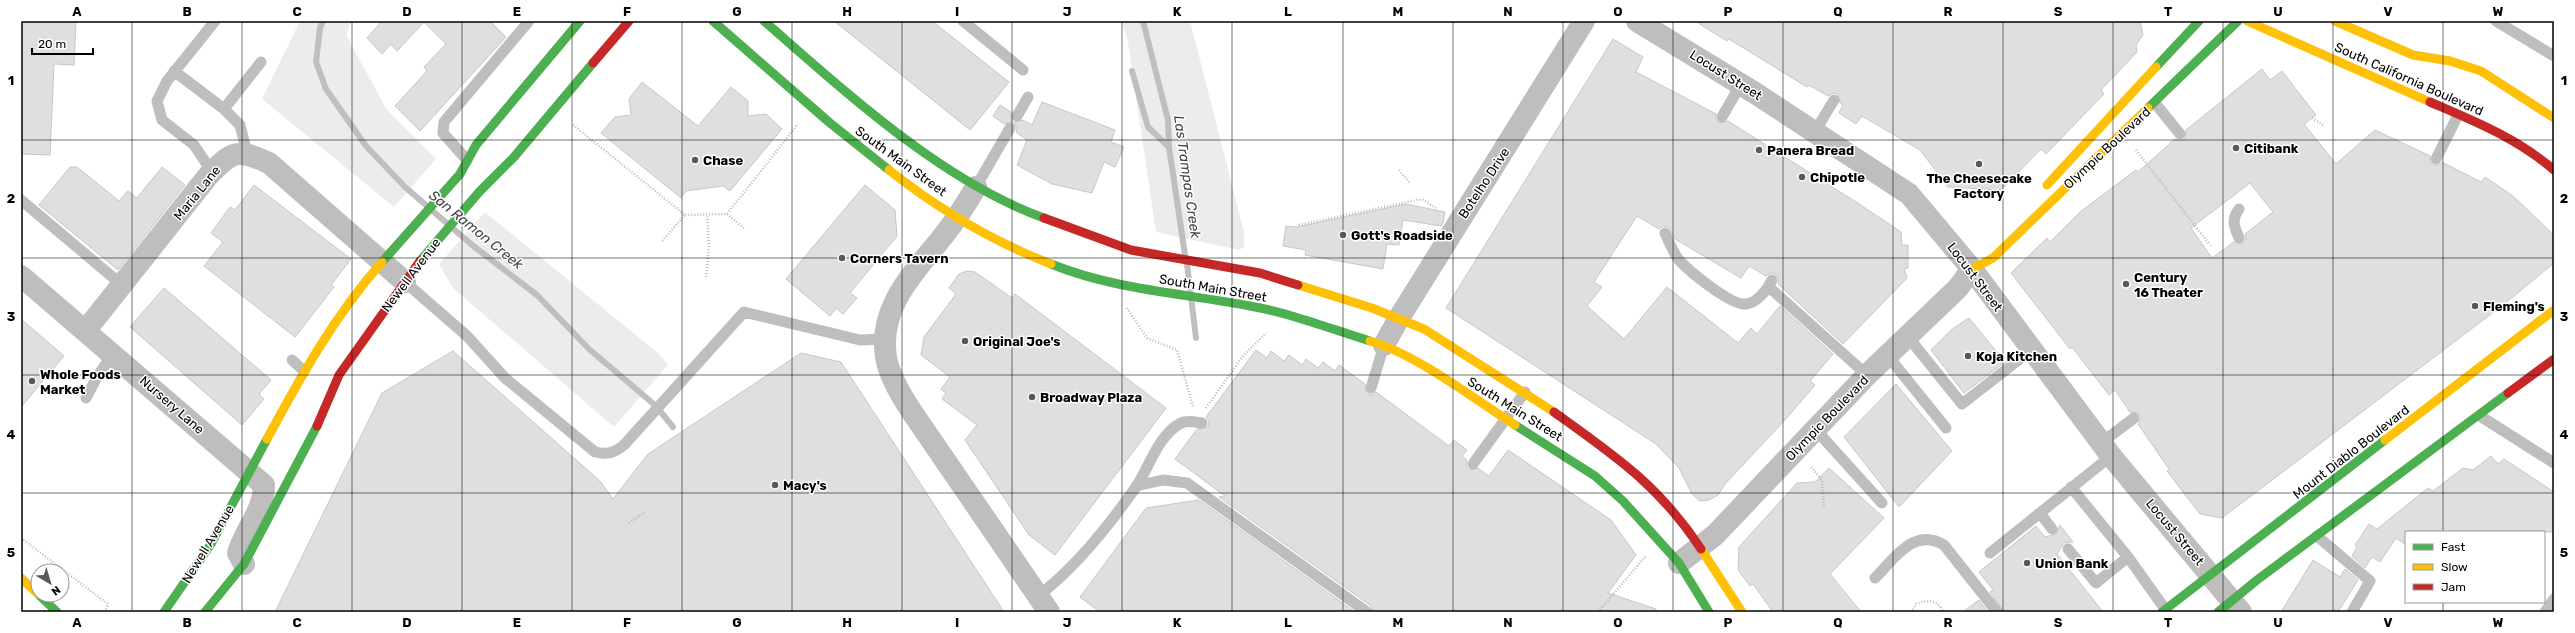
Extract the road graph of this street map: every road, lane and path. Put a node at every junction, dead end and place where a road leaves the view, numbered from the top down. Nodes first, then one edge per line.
1 (215, 21) edge
2 (529, 21) edge
3 (580, 21) edge
4 (629, 21) edge
5 (713, 21) edge
6 (764, 21) edge
7 (963, 21) edge
8 (1584, 21) edge
9 (1637, 21) edge
10 (2199, 21) edge
11 (2238, 21) edge
12 (2247, 21) edge
13 (2335, 21) edge
14 (2496, 21) edge
15 (2422, 46) dead end
16 (2554, 56) edge
17 (2450, 61) junction
18 (261, 62) dead end
19 (1023, 70) dead end
20 (174, 71) junction
21 (1741, 84) junction
22 (1028, 97) dead end
23 (1834, 100) dead end
24 (2155, 103) junction
25 (224, 109) junction
26 (2458, 115) junction
27 (1017, 116) dead end
28 (1722, 117) dead end
29 (2312, 118) dead end
30 (2554, 118) edge
31 (799, 122) dead end
32 (573, 126) dead end
33 (2325, 126) dead end
34 (1010, 128) dead end
35 (1814, 132) junction
36 (2180, 134) dead end
37 (2136, 150) dead end
38 (247, 153) junction
39 (2436, 159) dead end
40 (467, 160) junction
41 (1398, 170) dead end
42 (2554, 170) edge
43 (212, 172) junction
44 (1410, 183) dead end
45 (976, 187) junction
46 (2038, 194) dead end
47 (21, 200) edge
48 (1436, 208) dead end
49 (2239, 209) dead end
50 (707, 214) junction
51 (726, 214) junction
52 (685, 215) junction
53 (958, 216) junction
54 (1299, 225) dead end
55 (745, 229) dead end
56 (1665, 233) dead end
57 (2239, 238) dead end
58 (662, 241) dead end
59 (2210, 245) dead end
60 (383, 261) junction
61 (1977, 261) junction
62 (21, 276) edge
63 (706, 277) dead end
64 (405, 282) junction
65 (122, 285) junction
66 (1124, 303) dead end
67 (2554, 310) edge
68 (1399, 318) junction
69 (1270, 327) dead end
70 (86, 330) junction
71 (1908, 337) junction
72 (884, 339) junction
73 (1384, 345) junction
74 (2030, 350) junction
75 (113, 354) junction
76 (1888, 356) junction
77 (292, 360) dead end
78 (2553, 361) edge
79 (304, 371) junction
80 (1868, 375) junction
81 (1371, 388) dead end
82 (1525, 392) junction
83 (86, 398) dead end
84 (1193, 407) dead end
85 (2480, 416) junction
86 (1202, 418) joint
87 (2134, 418) dead end
88 (1505, 419) junction
89 (1946, 428) dead end
90 (1816, 430) junction
91 (2106, 450) junction
92 (2554, 463) edge
93 (1473, 464) dead end
94 (1811, 467) dead end
95 (249, 473) junction
96 (1136, 486) junction
97 (2072, 487) junction
98 (1882, 503) dead end
99 (1824, 507) dead end
100 (645, 512) dead end
101 (2040, 513) junction
102 (629, 523) dead end
103 (2052, 529) dead end
104 (2317, 536) junction
105 (21, 538) edge
106 (1701, 548) junction
107 (2068, 549) dead end
108 (1990, 553) dead end
109 (1648, 554) dead end
110 (2128, 557) junction
111 (1679, 563) junction
112 (244, 564) junction
113 (2211, 575) junction
114 (21, 578) edge
115 (1875, 578) dead end
116 (30, 587) edge
117 (2554, 599) edge
118 (47, 603) edge
119 (1043, 604) edge
120 (1364, 606) edge
121 (2230, 608) edge
122 (2164, 611) edge
123 (57, 612) edge
124 (105, 612) edge
125 (164, 612) edge
126 (205, 612) edge
127 (1598, 612) edge
128 (1710, 612) edge
129 (1742, 612) edge
130 (1911, 612) edge
131 (1943, 612) edge
132 (1997, 612) edge
133 (2352, 612) edge
134 (2545, 612) edge

1 - 20 lane
2 - 40 lane
3 - 40 main road, Newell Avenue
4 - 64 main road, Newell Avenue
5 - 53 main road, South Main Street
6 - 45 main road, South Main Street
7 - 19 lane
8 - 68 street, Botelho Drive
9 - 21 street, Locust Street
10 - 46 main road, Olympic Boulevard
11 - 24 main road, Olympic Boulevard
12 - 26 main road, South California Boulevard
13 - 17 main road, South California Boulevard
14 - 16 lane
15 - 17 main road
17 - 30 main road, South California Boulevard
18 - 25 lane
20 - 25 lane
20 - 43 lane
21 - 28 lane
21 - 35 street, Locust Street
22 - 27 lane
23 - 35 lane
24 - 36 lane
24 - 61 main road, Olympic Boulevard
25 - 38 lane
26 - 39 lane
26 - 42 main road, South California Boulevard
29 - 33 path
31 - 51 path
32 - 52 path
34 - 45 lane
35 - 61 street, Locust Street
37 - 59 path
38 - 43 street, Maria Lane
38 - 60 street
40 - 60 main road, Newell Avenue
41 - 44 path
43 - 65 street, Maria Lane
45 - 53 street
45 - 68 main road, South Main Street
47 - 65 lane
48 - 54 path
49 - 57 lane
50 - 51 path
50 - 52 path
50 - 63 path
51 - 55 path
52 - 58 path
53 - 72 street
53 - 73 main road, South Main Street
56 - 80 lane
60 - 64 street
60 - 79 main road, Newell Avenue
61 - 71 street, Olympic Boulevard
61 - 74 street, Locust Street
62 - 70 street, Nursery Lane
64 - 72 lane
64 - 112 main road, Newell Avenue
65 - 70 street, Maria Lane
66 - 84 path
67 - 113 main road, Mount Diablo Boulevard
68 - 73 street, Botelho Drive
68 - 82 main road, South Main Street
69 - 86 path
70 - 75 street, Nursery Lane
71 - 74 lane
71 - 76 street, Olympic Boulevard
72 - 119 street
73 - 81 lane
73 - 88 main road, South Main Street
74 - 91 street, Locust Street
75 - 83 lane
75 - 95 street, Nursery Lane
76 - 80 street, Olympic Boulevard
76 - 89 lane
77 - 79 lane
78 - 85 main road
79 - 95 main road, Newell Avenue
80 - 90 street, Olympic Boulevard
82 - 88 lane
82 - 106 main road, South Main Street
85 - 92 lane
85 - 104 main road
86 - 96 lane
87 - 91 lane
88 - 93 lane
88 - 111 main road, South Main Street
90 - 98 lane
90 - 106 street, Olympic Boulevard
91 - 97 lane
91 - 113 street, Locust Street
94 - 99 path
95 - 112 street, Newell Avenue
95 - 125 main road, Newell Avenue
96 - 119 lane
96 - 120 lane
97 - 101 lane
97 - 110 lane
100 - 102 path
101 - 103 lane
101 - 108 lane
104 - 121 main road
104 - 133 lane
105 - 124 path
106 - 111 street, Olympic Boulevard
106 - 129 main road, South Main Street
107 - 110 lane
109 - 127 path
110 - 122 lane
111 - 128 main road, South Main Street
112 - 126 main road, Newell Avenue
113 - 121 street, Locust Street
113 - 122 main road, Mount Diablo Boulevard
114 - 116 main road
115 - 132 lane
117 - 134 lane
118 - 123 main road
130 - 131 path

